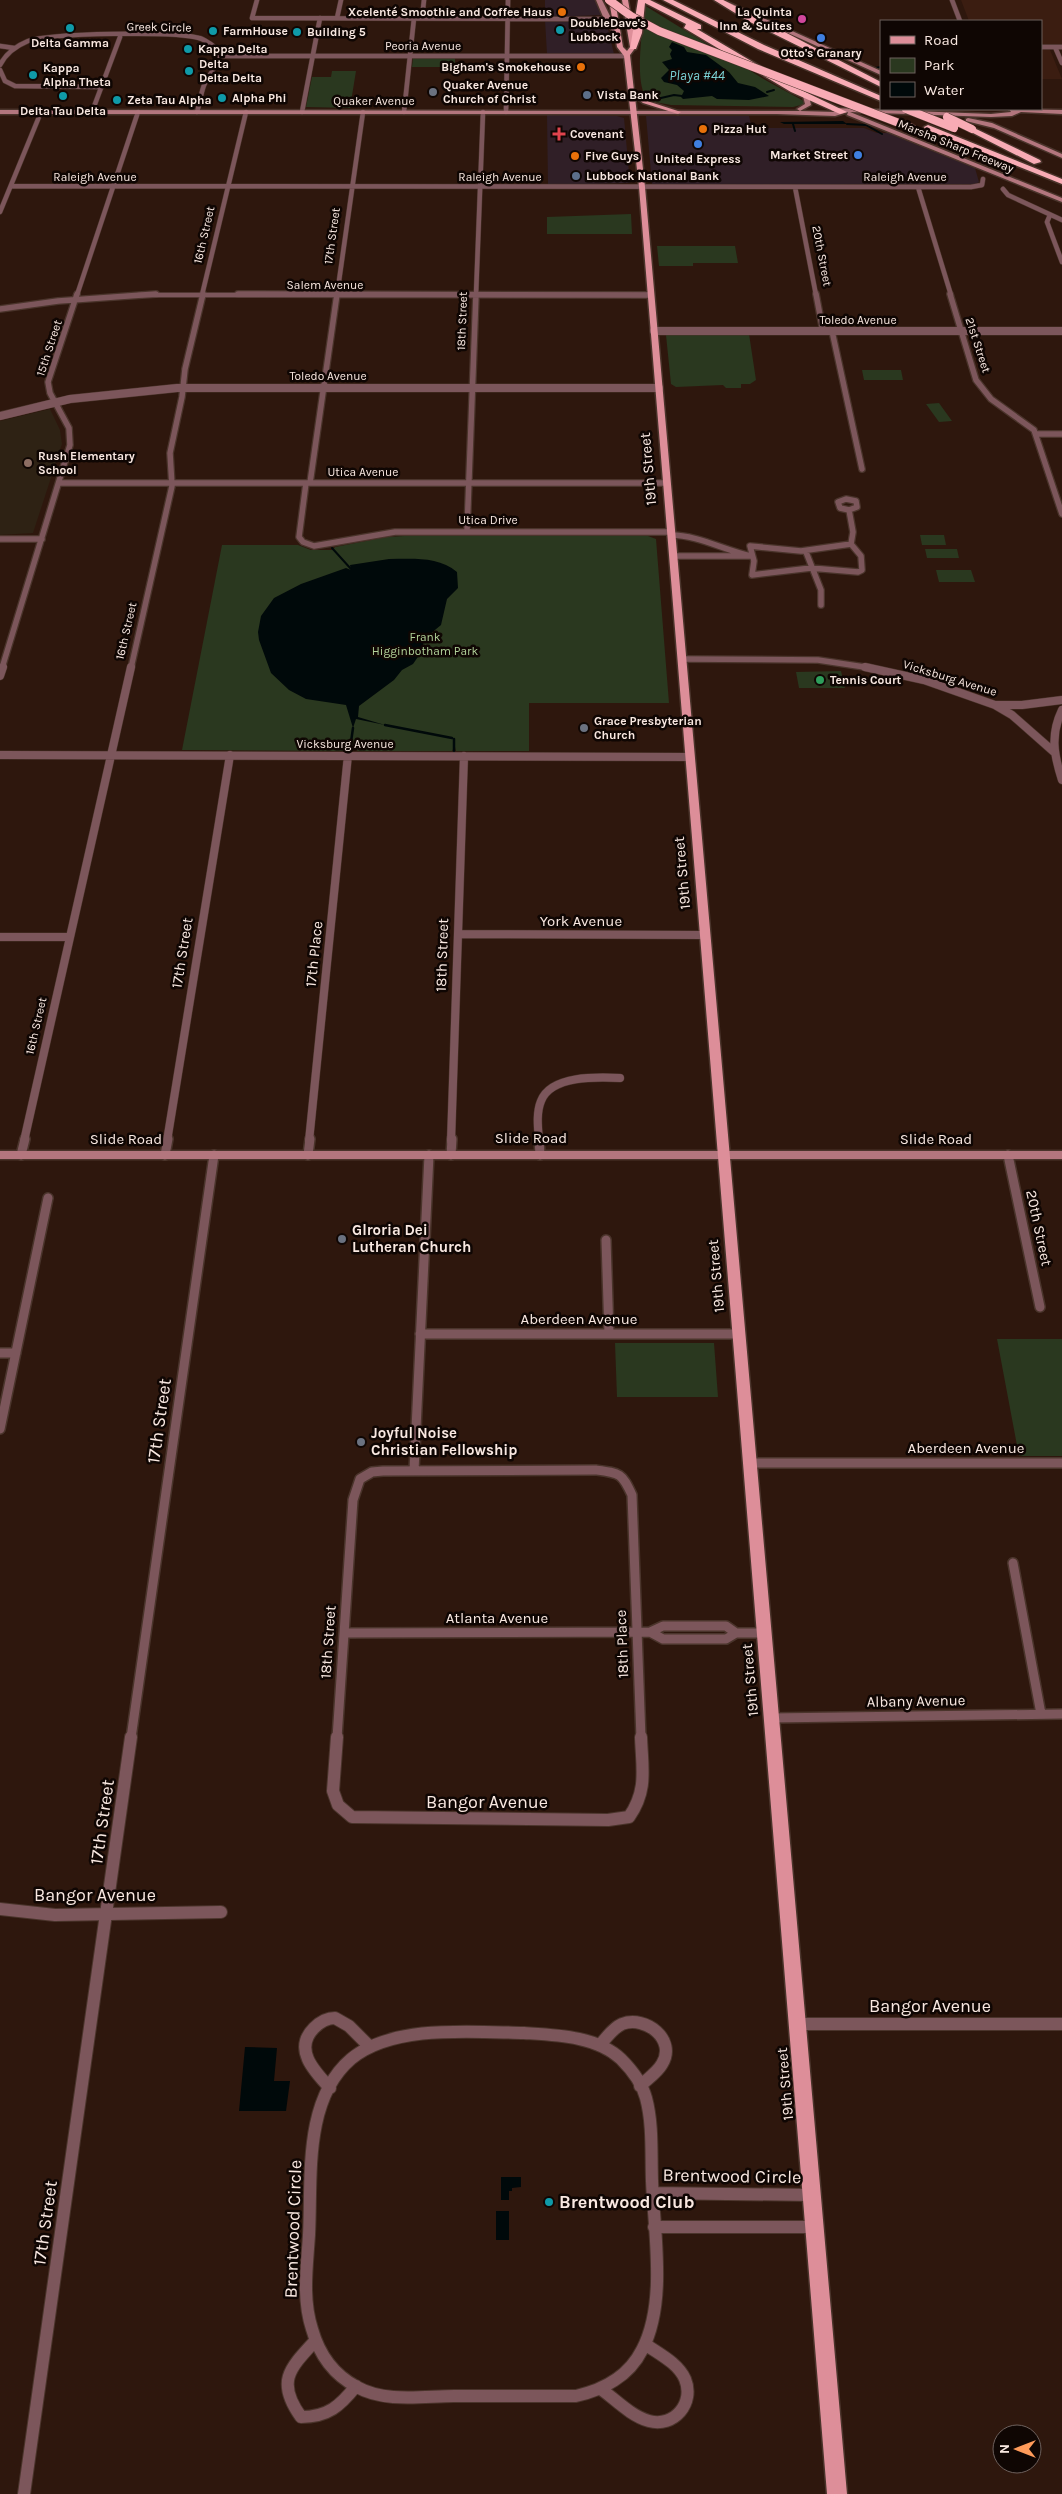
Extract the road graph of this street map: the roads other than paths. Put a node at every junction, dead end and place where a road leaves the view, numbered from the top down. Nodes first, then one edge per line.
1 (257, 0) edge
2 (341, 0) edge
3 (424, 0) edge
4 (508, 0) edge
5 (599, 0) edge
6 (611, 0) edge
7 (625, 0) edge
8 (667, 0) edge
9 (718, 0) edge
10 (952, 0) edge
11 (643, 1) edge
12 (669, 14) junction
13 (320, 18) junction
14 (337, 18) junction
15 (414, 18) junction
16 (422, 18) junction
17 (508, 18) junction
18 (607, 18) junction
19 (960, 20) edge
20 (120, 37) junction
21 (619, 37) junction
22 (736, 45) dead end
23 (0, 46) edge
24 (633, 47) junction
25 (1042, 47) edge
26 (1055, 47) junction
27 (1062, 47) edge
28 (14, 48) junction
29 (754, 54) dead end
30 (218, 56) junction
31 (312, 56) junction
32 (410, 56) junction
33 (507, 56) junction
34 (627, 56) junction
35 (1062, 63) edge
36 (0, 65) edge
37 (0, 70) edge
38 (880, 73) edge
39 (880, 84) edge
40 (101, 87) junction
41 (632, 92) junction
42 (806, 96) junction
43 (880, 102) edge
44 (800, 109) junction
45 (887, 110) edge
46 (909, 110) edge
47 (932, 110) edge
48 (959, 110) edge
49 (970, 110) edge
50 (1002, 110) edge
51 (0, 112) edge
52 (41, 112) junction
53 (92, 112) junction
54 (138, 112) junction
55 (197, 112) junction
56 (246, 112) junction
57 (302, 112) junction
58 (363, 112) junction
59 (404, 112) junction
60 (483, 112) junction
61 (506, 112) junction
62 (635, 112) junction
63 (678, 112) junction
64 (777, 112) junction
65 (843, 112) junction
66 (964, 112) junction
67 (1018, 112) junction
68 (1062, 112) edge
69 (1002, 115) junction
70 (997, 127) junction
71 (890, 132) junction
72 (989, 153) junction
73 (1062, 156) edge
74 (1037, 162) junction
75 (1062, 172) edge
76 (983, 179) dead end
77 (1062, 182) edge
78 (11, 186) junction
79 (114, 186) junction
80 (228, 187) junction
81 (352, 187) junction
82 (480, 187) junction
83 (642, 187) junction
84 (795, 187) junction
85 (918, 187) junction
86 (1003, 189) dead end
87 (1062, 200) edge
88 (0, 212) edge
89 (1050, 214) junction
90 (1062, 220) edge
91 (1062, 262) edge
92 (202, 294) junction
93 (475, 294) junction
94 (337, 295) junction
95 (651, 295) junction
96 (74, 300) junction
97 (0, 309) edge
98 (654, 330) junction
99 (823, 331) junction
100 (832, 331) junction
101 (961, 331) junction
102 (1062, 331) edge
103 (183, 388) junction
104 (324, 388) junction
105 (472, 388) junction
106 (659, 388) junction
107 (55, 402) junction
108 (0, 416) edge
109 (1037, 434) junction
110 (1062, 434) edge
111 (862, 469) dead end
112 (59, 483) junction
113 (172, 483) junction
114 (308, 483) junction
115 (468, 483) junction
116 (667, 483) junction
117 (850, 510) dead end
118 (1062, 514) edge
119 (467, 531) junction
120 (671, 533) junction
121 (0, 539) edge
122 (42, 539) junction
123 (306, 544) joint
124 (851, 544) junction
125 (806, 552) junction
126 (673, 556) junction
127 (751, 556) junction
128 (812, 568) junction
129 (821, 605) dead end
130 (681, 660) junction
131 (0, 676) edge
132 (1062, 700) edge
133 (995, 705) junction
134 (1062, 710) edge
135 (1054, 752) junction
136 (0, 755) edge
137 (110, 755) junction
138 (230, 755) junction
139 (348, 755) junction
140 (464, 756) junction
141 (690, 756) junction
142 (1062, 780) edge
143 (458, 934) junction
144 (704, 935) junction
145 (0, 937) edge
146 (69, 937) junction
147 (620, 1078) dead end
148 (540, 1154) junction
149 (723, 1154) junction
150 (0, 1155) edge
151 (21, 1155) junction
152 (166, 1155) junction
153 (214, 1155) junction
154 (308, 1155) junction
155 (429, 1155) junction
156 (451, 1155) junction
157 (1008, 1155) junction
158 (1062, 1155) edge
159 (48, 1198) dead end
160 (606, 1240) dead end
161 (1040, 1307) dead end
162 (420, 1334) junction
163 (609, 1334) junction
164 (738, 1334) junction
165 (0, 1353) edge
166 (16, 1353) junction
167 (0, 1429) edge
168 (749, 1463) junction
169 (1062, 1463) edge
170 (414, 1471) junction
171 (1013, 1563) dead end
172 (636, 1632) junction
173 (650, 1632) joint
174 (344, 1633) junction
175 (764, 1633) junction
176 (1041, 1714) junction
177 (1062, 1714) edge
178 (771, 1718) junction
179 (340, 1806) joint
180 (634, 1810) joint
181 (0, 1909) edge
182 (107, 1912) junction
183 (221, 1912) dead end
184 (797, 2024) junction
185 (1062, 2024) edge
186 (600, 2045) junction
187 (370, 2047) junction
188 (640, 2086) junction
189 (330, 2088) junction
190 (652, 2193) junction
191 (812, 2194) junction
192 (654, 2227) junction
193 (815, 2227) junction
194 (315, 2341) junction
195 (645, 2344) junction
196 (356, 2386) junction
197 (601, 2389) junction
198 (24, 2494) edge
199 (837, 2494) edge

1 - 13 street
2 - 14 street
3 - 16 street
4 - 17 street
5 - 18 main road
6 - 21 main road, 19th Street
6 - 72 highway, bridge
7 - 24 main road
8 - 43 highway
9 - 38 main road
9 - 39 highway
10 - 19 street
11 - 12 highway
11 - 24 highway
12 - 22 highway
12 - 42 highway
13 - 14 street
13 - 31 street
14 - 15 street
15 - 16 street
15 - 32 street
16 - 17 street
17 - 18 street
17 - 33 street
18 - 21 main road
20 - 28 street, Greek Circle
20 - 30 street, Greek Circle
20 - 40 street, Greek Circle
21 - 34 main road, 19th Street
23 - 28 street
24 - 34 main road
25 - 26 street
26 - 27 street
26 - 35 street
28 - 36 street
29 - 43 highway
30 - 31 street, Peoria Avenue
30 - 55 street
31 - 32 street, Peoria Avenue
31 - 57 street
32 - 33 street, Peoria Avenue
32 - 59 street
33 - 34 street, Peoria Avenue
33 - 61 street
34 - 41 main road, 19th Street
37 - 40 street
40 - 53 street, Greek Circle
41 - 62 main road, 19th Street
41 - 63 main road
42 - 43 main road
42 - 44 main road
42 - 65 highway
44 - 64 main road, Quaker Avenue
44 - 65 main road, Quaker Avenue
45 - 72 highway, Marsha Sharp Freeway
46 - 74 highway, Marsha Sharp Freeway, bridge
47 - 74 highway, bridge
48 - 66 main road
49 - 66 main road, Quaker Avenue
50 - 67 main road, Quaker Avenue
51 - 52 main road, Quaker Avenue
52 - 53 main road, Quaker Avenue
52 - 78 street
53 - 54 main road, Quaker Avenue
54 - 55 main road, Quaker Avenue
54 - 79 street, 15th Street
55 - 56 main road, Quaker Avenue
56 - 57 main road, Quaker Avenue
56 - 80 street, 16th Street
57 - 58 main road, Quaker Avenue
58 - 59 main road, Quaker Avenue
58 - 81 street, 17th Street
59 - 60 main road, Quaker Avenue
60 - 61 main road, Quaker Avenue
60 - 82 street, 18th Street
61 - 62 main road, Quaker Avenue
62 - 63 main road, Quaker Avenue
62 - 83 main road, 19th Street
63 - 64 main road, Quaker Avenue
64 - 65 main road, Quaker Avenue
65 - 66 main road, Quaker Avenue
65 - 71 main road, Marsha Sharp Freeway
66 - 69 main road, Quaker Avenue
66 - 70 main road
67 - 68 main road, Quaker Avenue
67 - 69 main road, Quaker Avenue
69 - 70 main road
70 - 71 main road
70 - 73 main road
71 - 87 main road, Marsha Sharp Freeway
72 - 77 highway, Marsha Sharp Freeway
74 - 75 highway, Marsha Sharp Freeway
76 - 85 street, Raleigh Avenue
78 - 79 street, Raleigh Avenue
78 - 88 street
79 - 80 street, Raleigh Avenue
79 - 96 street, 15th Street
80 - 81 street, Raleigh Avenue
80 - 92 street, 16th Street
81 - 82 street, Raleigh Avenue
81 - 94 street, 17th Street
82 - 83 street, Raleigh Avenue
82 - 93 street, 18th Street
83 - 84 street, Raleigh Avenue
83 - 95 main road, 19th Street
84 - 85 street, Raleigh Avenue
84 - 99 street, 20th Street
85 - 101 street, 21st Street
86 - 89 street
89 - 90 street
89 - 91 street
92 - 94 street, Salem Avenue
92 - 96 street, Salem Avenue
92 - 103 street, 16th Street
93 - 94 street, Salem Avenue
93 - 95 street, Salem Avenue
93 - 105 street, 18th Street
94 - 104 street, 17th Street
95 - 98 main road, 19th Street
96 - 97 street, Salem Avenue
96 - 107 street, 15th Street
98 - 99 street, Toledo Avenue
98 - 106 main road, 19th Street
99 - 100 street, Toledo Avenue
100 - 101 street, Toledo Avenue
100 - 111 street
101 - 102 street, Toledo Avenue
101 - 109 street, 21st Street
103 - 104 street, Toledo Avenue
103 - 107 street, Toledo Avenue
103 - 113 street, 16th Street
104 - 105 street, Toledo Avenue
104 - 114 street, 17th Street
105 - 106 street, Toledo Avenue
105 - 115 street, 18th Street
106 - 116 main road, 19th Street
107 - 108 street, Toledo Avenue
107 - 112 street, 15th Street
109 - 110 street
109 - 118 street
112 - 113 street, Utica Avenue
112 - 122 street, 15th Street
113 - 114 street, Utica Avenue
113 - 137 street, 16th Street
114 - 115 street, Utica Avenue
114 - 123 street, 17th Street
115 - 116 street, Utica Avenue
115 - 119 street, 18th Street
116 - 120 main road, 19th Street
117 - 124 street
119 - 120 street, Utica Drive
119 - 123 street, Utica Drive
120 - 126 main road, 19th Street
120 - 127 street
121 - 122 street
122 - 131 street, 15th Street
124 - 125 street
124 - 128 street
125 - 127 street
125 - 128 street
126 - 127 street
126 - 130 main road, 19th Street
127 - 128 street
128 - 129 street
130 - 133 street, Vicksburg Avenue
130 - 141 main road, 19th Street
132 - 133 street, Vicksburg Avenue
133 - 135 street
134 - 135 street
135 - 142 street
136 - 137 street, Vicksburg Avenue
137 - 138 street, Vicksburg Avenue
137 - 146 street, 16th Street
138 - 139 street, Vicksburg Avenue
138 - 152 street, 17th Street
139 - 140 street, Vicksburg Avenue
139 - 154 street, 17th Place
140 - 141 street, Vicksburg Avenue
140 - 143 street, 18th Street
141 - 144 main road, 19th Street
143 - 144 street, York Avenue
143 - 156 street, 18th Street
144 - 149 main road, 19th Street
145 - 146 street
146 - 151 street, 16th Street
147 - 148 street
148 - 149 main road, Slide Road
148 - 156 main road, Slide Road
149 - 157 main road, Slide Road
149 - 164 main road, 19th Street
150 - 151 main road, Slide Road
151 - 152 main road, Slide Road
152 - 153 main road, Slide Road
153 - 154 main road, Slide Road
153 - 182 street, 17th Street
154 - 155 main road, Slide Road
155 - 156 main road, Slide Road
155 - 162 street
157 - 158 main road, Slide Road
157 - 161 street, 20th Street
159 - 166 street
160 - 163 street
162 - 163 street, Aberdeen Avenue
162 - 170 street
163 - 164 street, Aberdeen Avenue
164 - 168 main road, 19th Street
165 - 166 street
166 - 167 street
168 - 169 street, Aberdeen Avenue
168 - 175 main road, 19th Street
170 - 172 street, 18th Place
170 - 174 street, 18th Street
171 - 176 street
172 - 173 street, Atlanta Avenue
172 - 174 street, Atlanta Avenue
172 - 180 street, 18th Place
173 - 175 street, Atlanta Avenue
174 - 179 street, 18th Street
175 - 178 main road, 19th Street
176 - 177 street, Albany Avenue
176 - 178 street, Albany Avenue
178 - 184 main road, 19th Street
179 - 180 street, Bangor Avenue
181 - 182 street, Bangor Avenue
182 - 183 street, Bangor Avenue
182 - 198 street, 17th Street
184 - 185 street, Bangor Avenue
184 - 191 main road, 19th Street
186 - 187 street, Brentwood Circle
186 - 188 street, Brentwood Circle
186 - 188 street
187 - 189 street, Brentwood Circle
187 - 189 street
188 - 190 street, Brentwood Circle
189 - 194 street, Brentwood Circle
190 - 191 street, Brentwood Circle
190 - 192 street, Brentwood Circle
191 - 193 main road, 19th Street
192 - 193 street
192 - 195 street, Brentwood Circle
193 - 199 main road, 19th Street
194 - 196 street, Brentwood Circle
194 - 196 street
195 - 197 street, Brentwood Circle
195 - 197 street
196 - 197 street, Brentwood Circle

